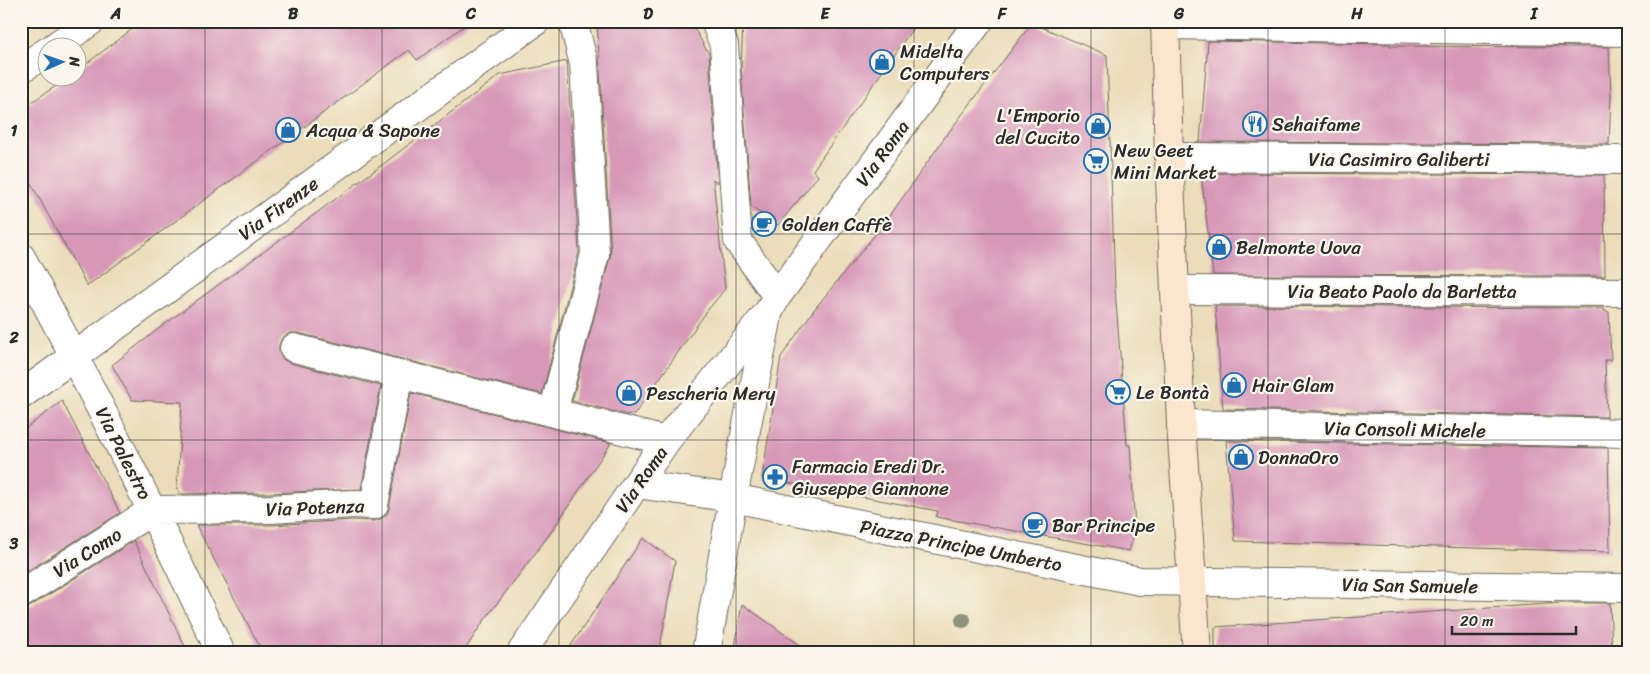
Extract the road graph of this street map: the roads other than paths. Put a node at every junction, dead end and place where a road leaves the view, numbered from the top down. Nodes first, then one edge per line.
1 (91, 21) edge
2 (536, 21) edge
3 (573, 21) edge
4 (715, 21) edge
5 (979, 21) edge
6 (1165, 23) edge
7 (1629, 32) edge
8 (66, 38) edge
9 (38, 58) edge
10 (21, 69) edge
11 (1169, 157) junction
12 (1629, 160) edge
13 (21, 257) edge
14 (1175, 290) junction
15 (1629, 292) edge
16 (773, 304) junction
17 (294, 348) dead end
18 (75, 356) junction
19 (399, 374) junction
20 (21, 396) edge
21 (553, 412) junction
22 (1182, 424) junction
23 (1629, 433) edge
24 (666, 441) junction
25 (637, 484) junction
26 (732, 498) junction
27 (153, 510) junction
28 (1191, 582) junction
29 (1629, 588) edge
30 (21, 594) edge
31 (221, 653) edge
32 (521, 653) edge
33 (706, 653) edge
34 (1197, 653) edge

1 - 8 street
2 - 18 street, Via Firenze
3 - 21 street
4 - 16 street
5 - 16 street, Via Roma
6 - 7 street
6 - 11 street
9 - 10 street
11 - 12 street, Via Casimiro Galiberti
11 - 14 street
13 - 18 street, Via Palestro
14 - 15 street, Via Beato Paolo da Barletta
14 - 22 street
16 - 24 street, Via Roma
16 - 26 street, Via Roma
17 - 19 street
18 - 20 street, Via Firenze
18 - 27 street, Via Palestro
19 - 21 street
19 - 27 street, Via Potenza
21 - 24 street
22 - 23 street, Via Consoli Michele
22 - 28 street
24 - 25 street, Via Roma
25 - 26 street, Piazza Principe Umberto
25 - 32 street, Via Roma
26 - 28 street, Piazza Principe Umberto
26 - 33 street, Via Roma
27 - 30 street, Via Como
27 - 31 street, Via Palestro
28 - 29 street, Via San Samuele
28 - 34 street

